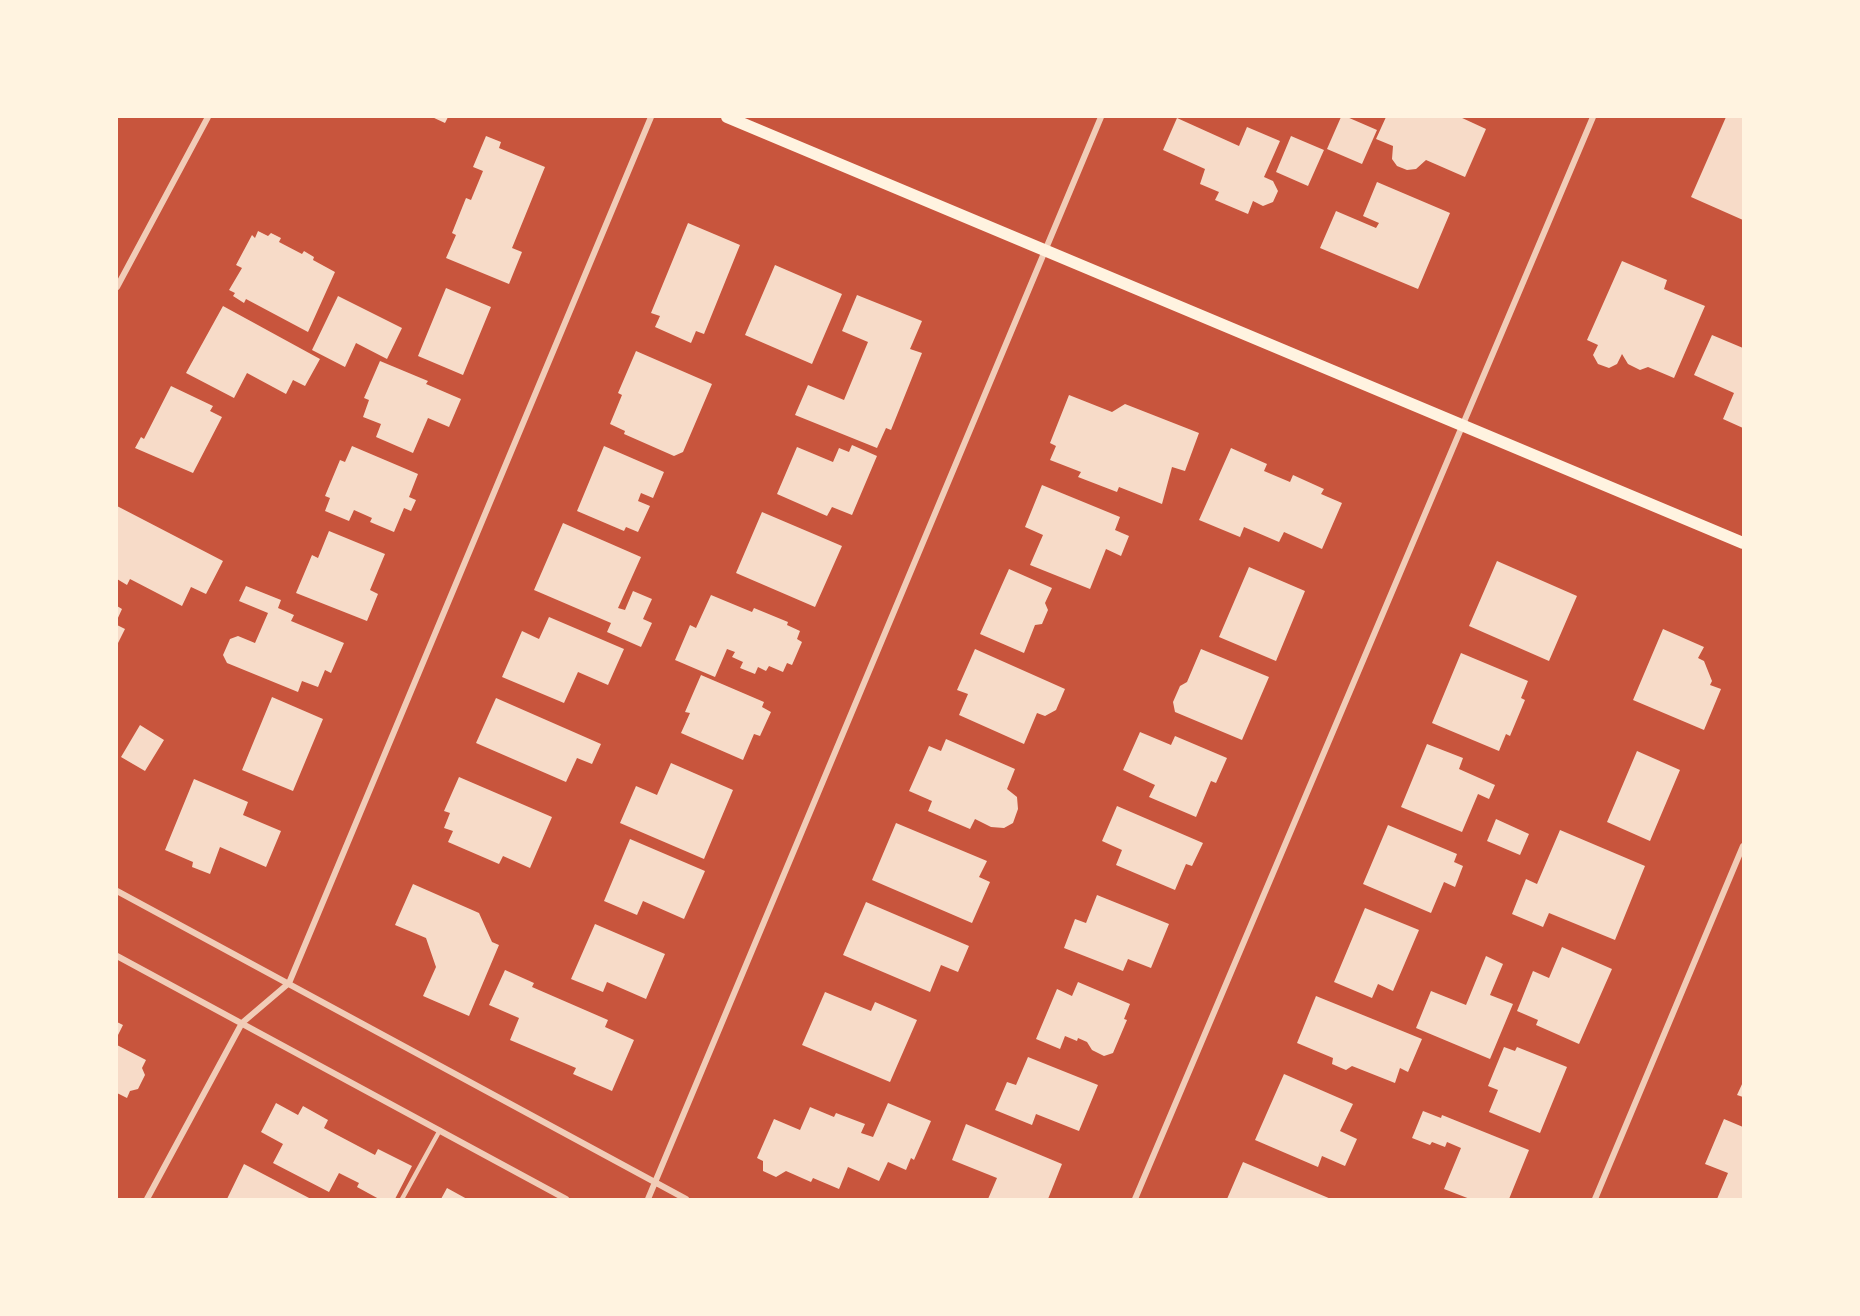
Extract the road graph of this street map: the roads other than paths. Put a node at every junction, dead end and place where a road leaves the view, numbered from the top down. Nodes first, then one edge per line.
1 (208, 117) edge
2 (651, 117) edge
3 (727, 117) edge
4 (1101, 117) edge
5 (1593, 117) edge
6 (1045, 250) junction
7 (117, 287) edge
8 (1462, 425) junction
9 (1743, 543) edge
10 (1743, 846) edge
11 (117, 891) edge
12 (117, 956) edge
13 (289, 983) junction
14 (242, 1023) junction
15 (440, 1130) junction
16 (654, 1181) junction
17 (147, 1199) edge
18 (402, 1199) edge
19 (566, 1199) edge
20 (648, 1199) edge
21 (686, 1199) edge
22 (1135, 1199) edge
23 (1595, 1199) edge

1 - 7 street
2 - 13 street
3 - 6 main road
4 - 6 street
5 - 8 street
6 - 8 main road
6 - 16 street
8 - 9 main road
8 - 22 street
10 - 23 street
11 - 13 street
12 - 14 street
13 - 14 street
13 - 16 street
14 - 15 street
14 - 17 street
15 - 18 lane
15 - 19 street
16 - 20 street
16 - 21 street

